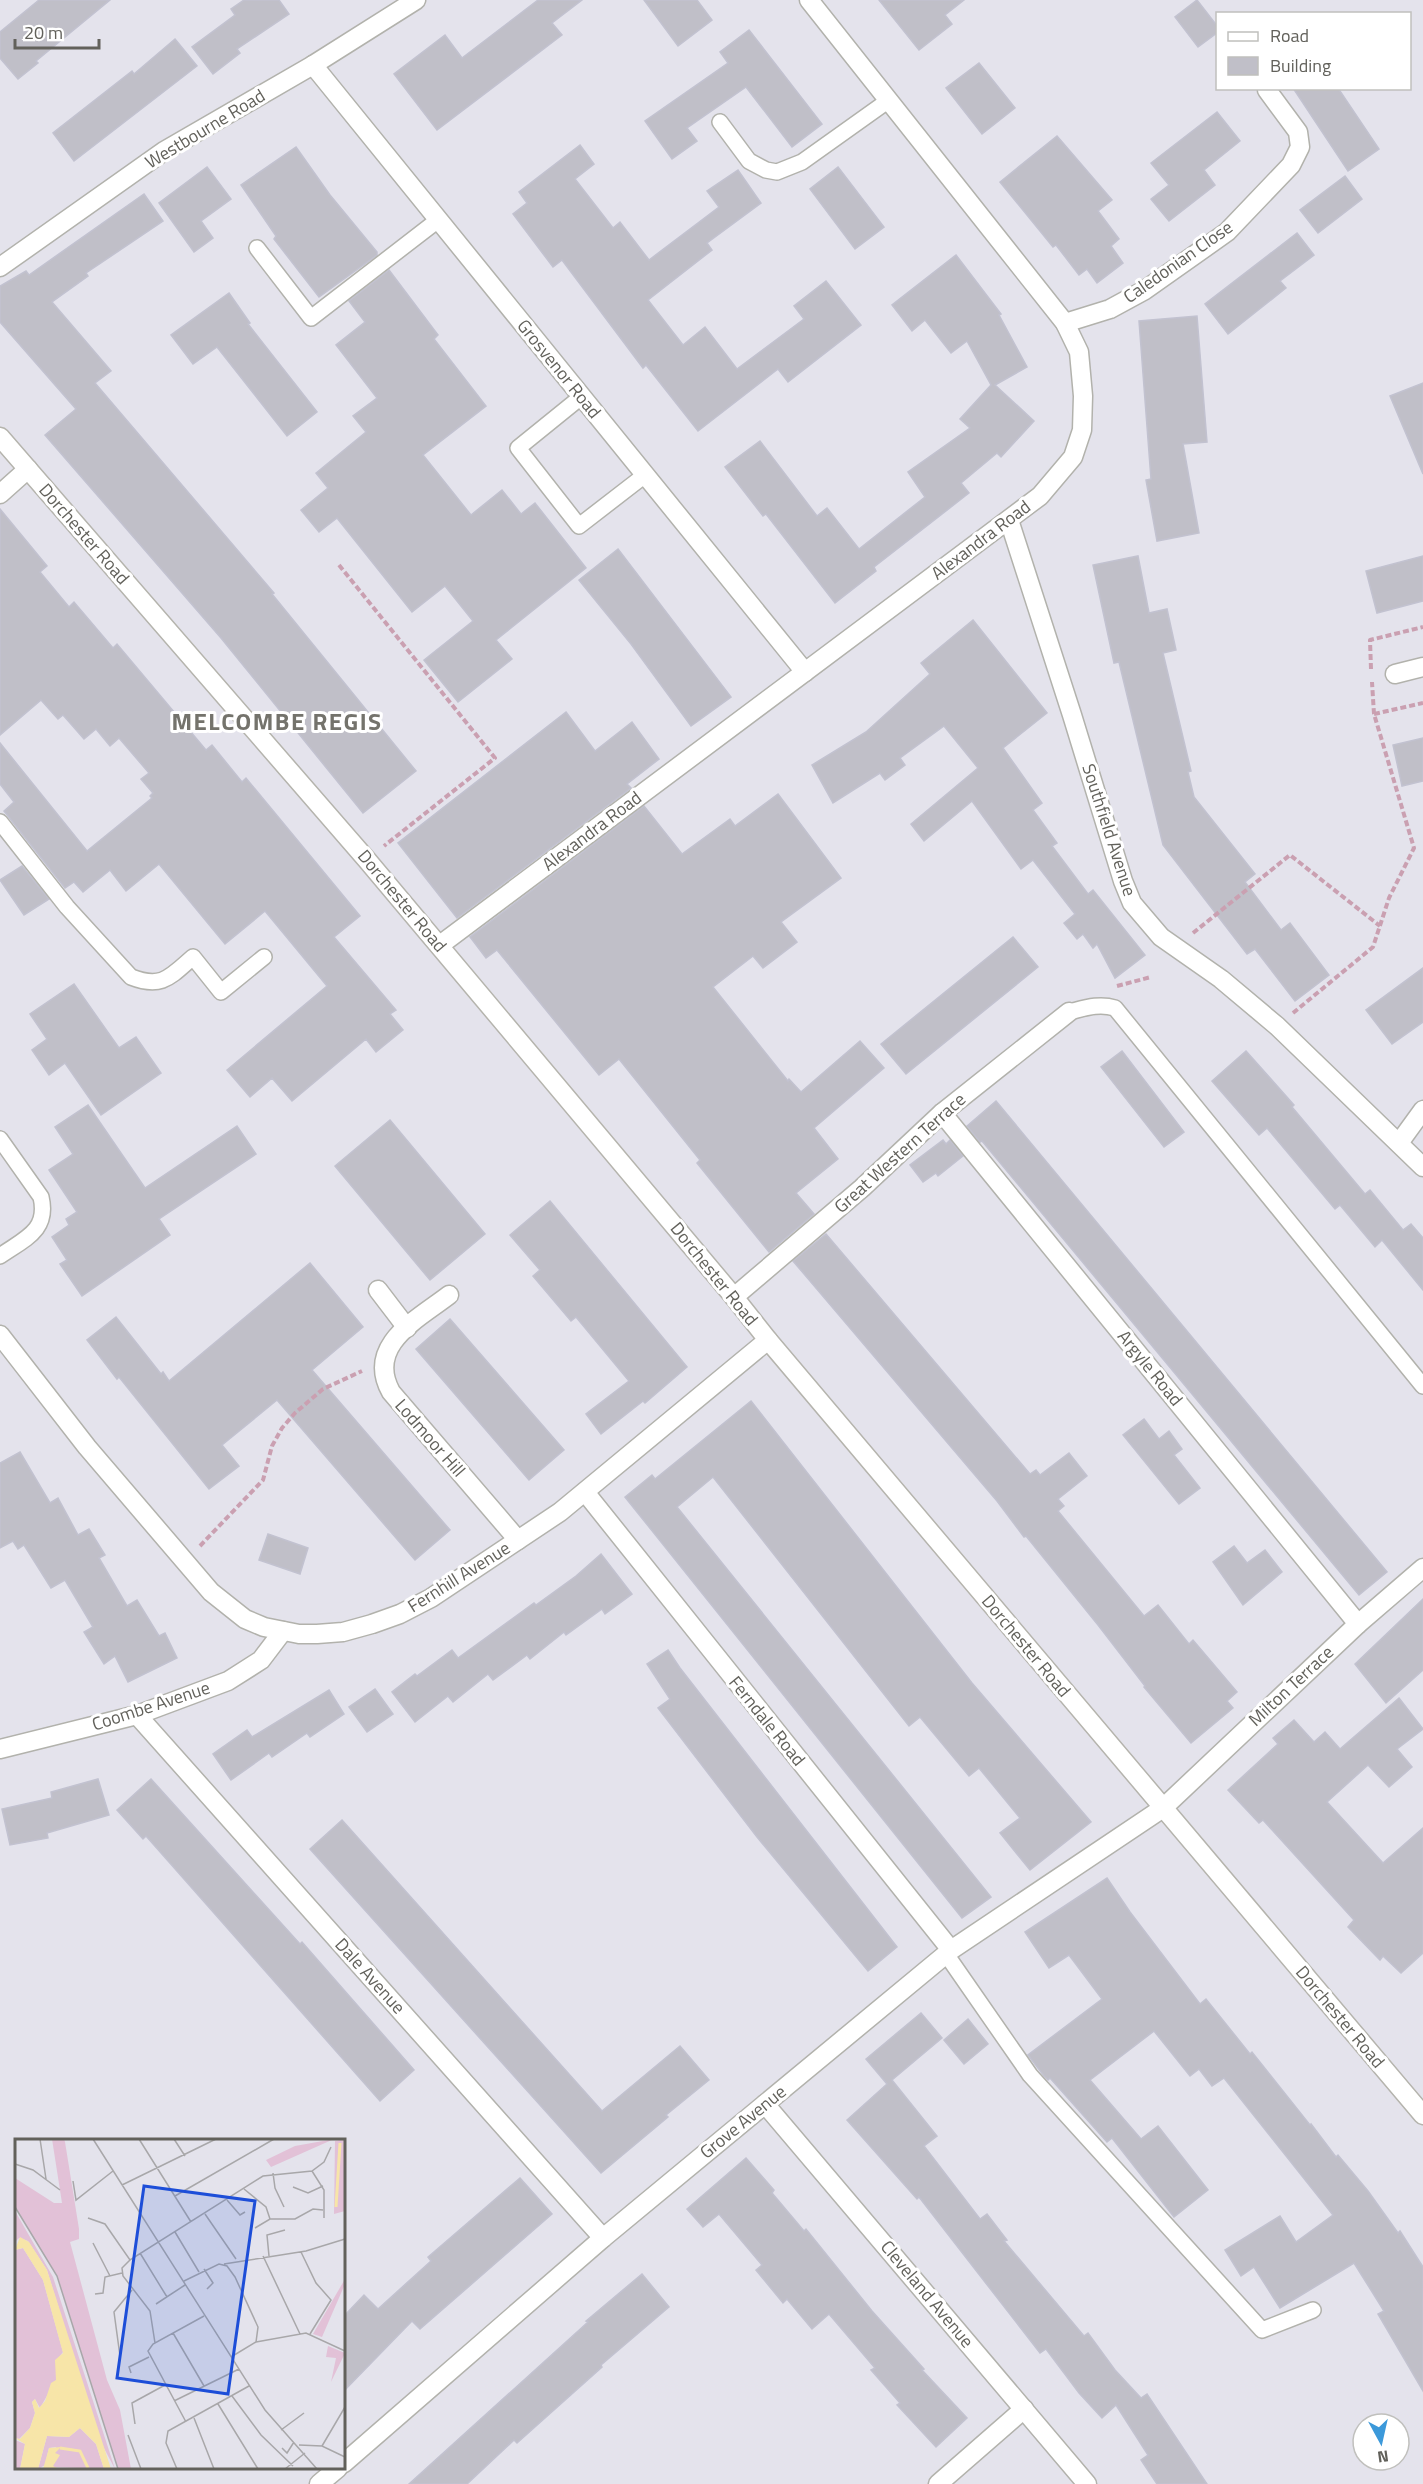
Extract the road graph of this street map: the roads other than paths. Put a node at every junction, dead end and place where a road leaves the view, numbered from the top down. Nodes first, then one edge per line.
1 (416, 0) edge
2 (810, 0) edge
3 (313, 65) junction
4 (1267, 90) dead end
5 (889, 100) junction
6 (720, 122) dead end
7 (438, 220) junction
8 (257, 248) dead end
9 (0, 267) edge
10 (1065, 322) junction
11 (581, 397) junction
12 (0, 437) edge
13 (28, 469) junction
14 (645, 475) junction
15 (0, 494) edge
16 (1009, 520) junction
17 (1423, 667) edge
18 (805, 672) junction
19 (1395, 674) dead end
20 (0, 822) edge
21 (440, 945) junction
22 (264, 957) dead end
23 (1069, 1012) joint
24 (1423, 1110) edge
25 (942, 1113) junction
26 (0, 1139) edge
27 (1399, 1143) junction
28 (1423, 1167) edge
29 (0, 1256) edge
30 (378, 1290) dead end
31 (449, 1295) dead end
32 (734, 1297) junction
33 (407, 1328) junction
34 (0, 1335) edge
35 (768, 1340) junction
36 (1423, 1386) edge
37 (585, 1492) junction
38 (518, 1540) junction
39 (1423, 1568) edge
40 (1358, 1624) junction
41 (283, 1631) junction
42 (137, 1715) junction
43 (0, 1749) edge
44 (1162, 1808) junction
45 (948, 1952) junction
46 (765, 2104) junction
47 (1423, 2114) edge
48 (603, 2238) junction
49 (1313, 2310) dead end
50 (1024, 2409) junction
51 (347, 2452) edge
52 (337, 2469) edge
53 (319, 2484) edge
54 (938, 2484) edge
55 (1088, 2484) edge

1 - 3 street, Westbourne Road
2 - 5 street, Alexandra Road
3 - 7 street, Grosvenor Road
3 - 9 street, Westbourne Road
4 - 10 street, Caledonian Close
5 - 6 lane
5 - 10 street, Alexandra Road
7 - 8 lane
7 - 11 street, Grosvenor Road
10 - 16 street, Alexandra Road
11 - 14 street, Grosvenor Road
11 - 14 lane
12 - 13 street, Dorchester Road
13 - 15 street
13 - 21 street, Dorchester Road
14 - 18 street, Grosvenor Road
16 - 18 street, Alexandra Road
16 - 27 street, Southfield Avenue
17 - 19 street
18 - 21 street, Alexandra Road
20 - 22 lane
21 - 32 street, Dorchester Road
23 - 25 street, Great Western Terrace
23 - 36 lane
24 - 27 street
25 - 32 street, Great Western Terrace
25 - 40 street, Argyle Road
26 - 29 lane
27 - 28 street, Southfield Avenue
30 - 33 street
31 - 33 street
32 - 35 street, Dorchester Road
33 - 38 street, Lodmoor Hill
34 - 41 street, Fernhill Avenue
35 - 37 street, Fernhill Avenue
35 - 44 street, Dorchester Road
37 - 38 street, Fernhill Avenue
37 - 45 street, Ferndale Road
38 - 41 street, Fernhill Avenue
39 - 40 street, Milton Terrace
40 - 44 street, Milton Terrace
41 - 42 street, Coombe Avenue
42 - 43 street, Coombe Avenue
42 - 48 street, Dale Avenue
44 - 45 street, Grove Avenue
44 - 47 street, Dorchester Road
45 - 46 street, Grove Avenue
45 - 49 lane
46 - 48 street, Grove Avenue
46 - 50 street, Cleveland Avenue
48 - 51 street, Grove Avenue
50 - 54 street
50 - 55 street, Cleveland Avenue
52 - 53 street

